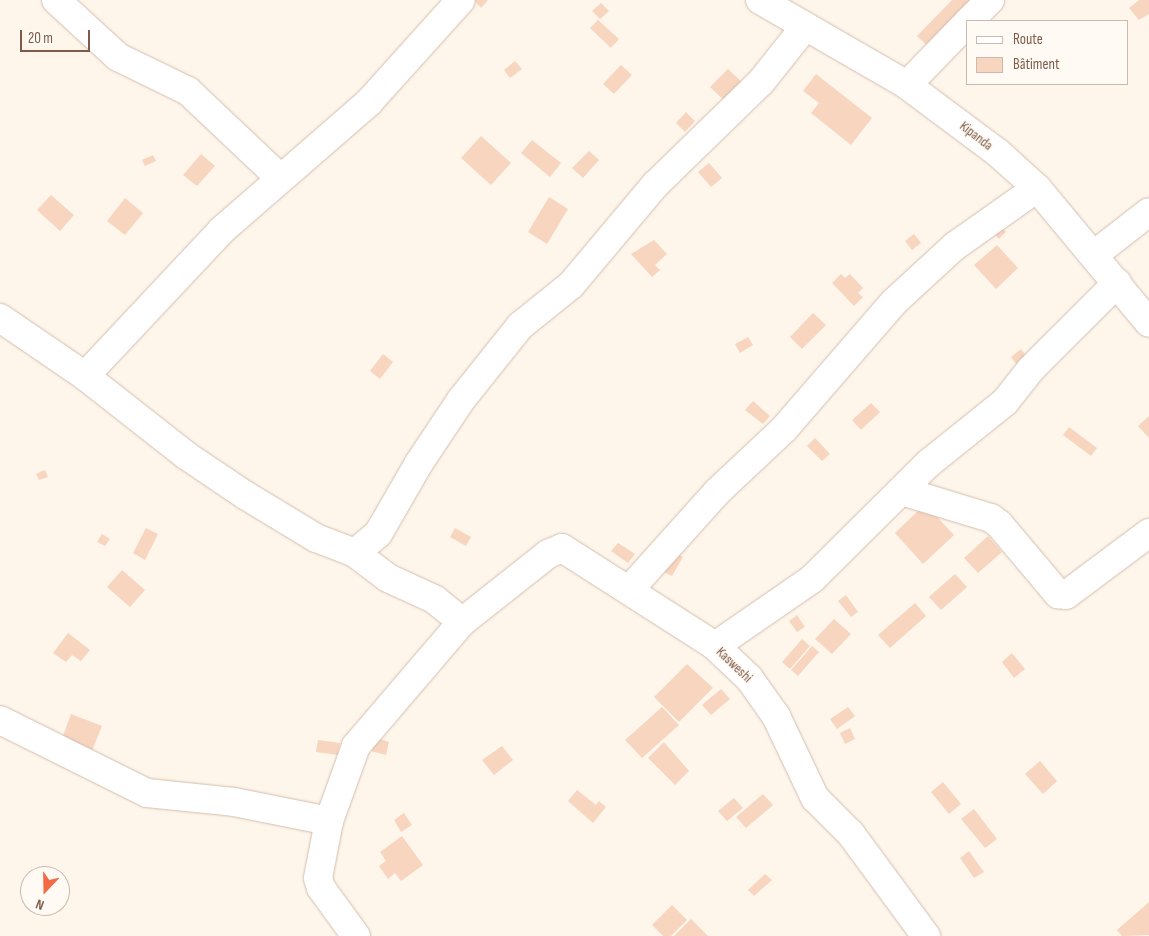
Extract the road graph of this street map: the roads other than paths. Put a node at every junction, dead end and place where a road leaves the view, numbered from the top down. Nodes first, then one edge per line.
1 (56, 0) edge
2 (461, 0) edge
3 (761, 0) edge
4 (990, 0) edge
5 (970, 20) edge
6 (966, 24) edge
7 (804, 28) junction
8 (907, 85) junction
9 (280, 178) junction
10 (1037, 188) junction
11 (1149, 212) edge
12 (1095, 254) junction
13 (1117, 283) junction
14 (0, 318) edge
15 (1149, 323) edge
16 (85, 376) junction
17 (902, 491) junction
18 (1149, 533) edge
19 (355, 553) junction
20 (630, 589) junction
21 (462, 622) junction
22 (715, 646) junction
23 (0, 720) edge
24 (329, 821) junction
25 (351, 933) edge
26 (926, 936) edge

1 - 9 street
2 - 9 street
3 - 7 street, Kipanda
4 - 5 street
6 - 8 street
7 - 8 street, Kipanda
7 - 19 street
8 - 10 street, Kipanda
9 - 16 street
10 - 12 street, Kipanda
10 - 20 street
11 - 12 street
12 - 13 street, Kipanda
13 - 15 street, Kipanda
13 - 17 street
14 - 16 street
16 - 19 street
17 - 18 street
17 - 22 street
19 - 21 street
20 - 21 street, Kasweshi
20 - 22 street, Kasweshi
21 - 24 street
22 - 26 street, Kasweshi
23 - 24 street
24 - 25 street

